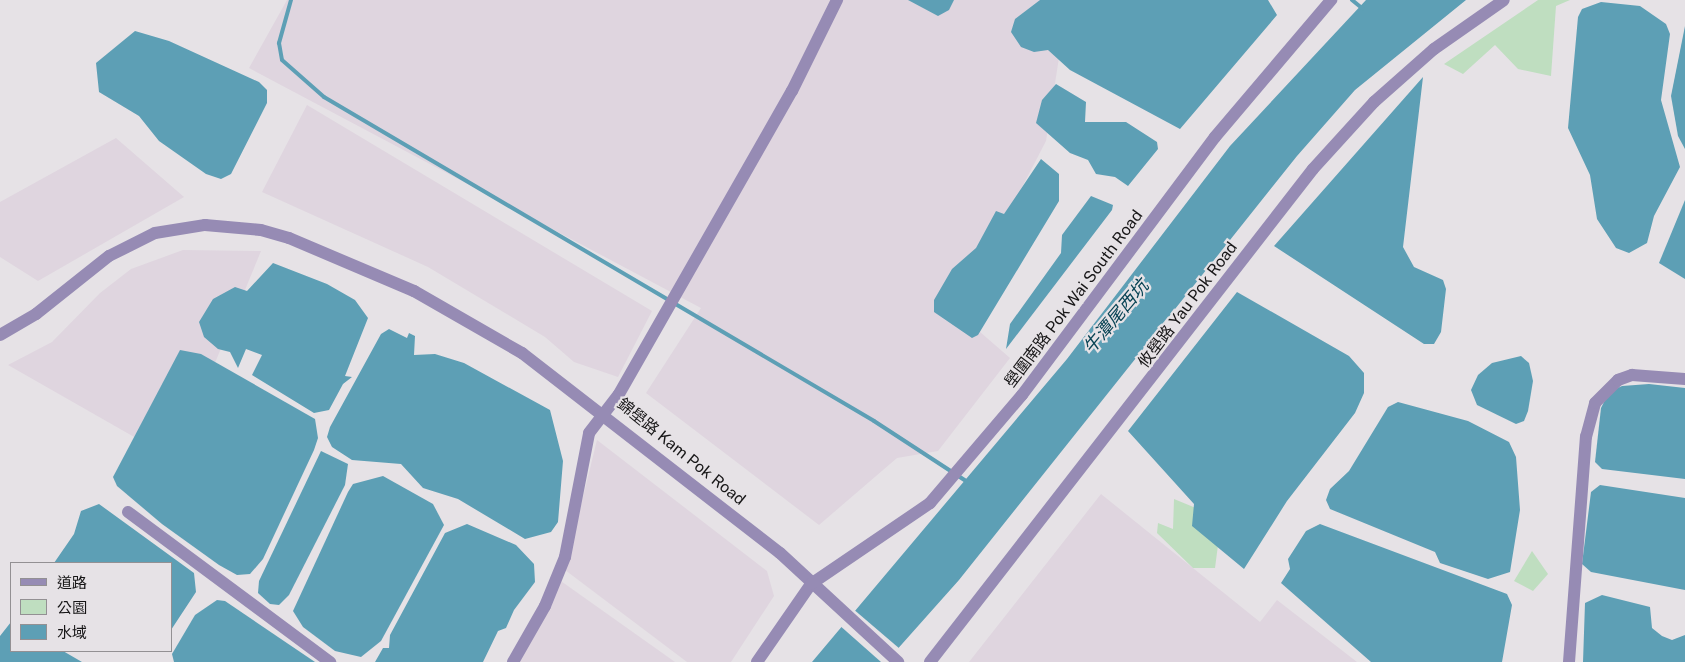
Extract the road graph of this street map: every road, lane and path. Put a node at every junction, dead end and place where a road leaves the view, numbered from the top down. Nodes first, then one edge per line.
1 (837, 0) edge
2 (1504, 0) edge
3 (1326, 2) edge
4 (0, 335) edge
5 (1685, 379) edge
6 (602, 413) junction
7 (128, 512) dead end
8 (811, 584) junction
9 (330, 662) edge
10 (513, 662) edge
11 (757, 662) edge
12 (898, 662) edge
13 (930, 662) edge
14 (1569, 662) edge

1 - 6 street, 錦壆路 Kam Pok Road
2 - 13 street, 攸壆路 Yau Pok Road
3 - 8 street, 壆圍南路 Pok Wai South Road
4 - 6 street
5 - 14 street
6 - 8 street, 錦壆路 Kam Pok Road
6 - 10 street
7 - 9 street
8 - 11 street
8 - 12 street, 錦壆路 Kam Pok Road

